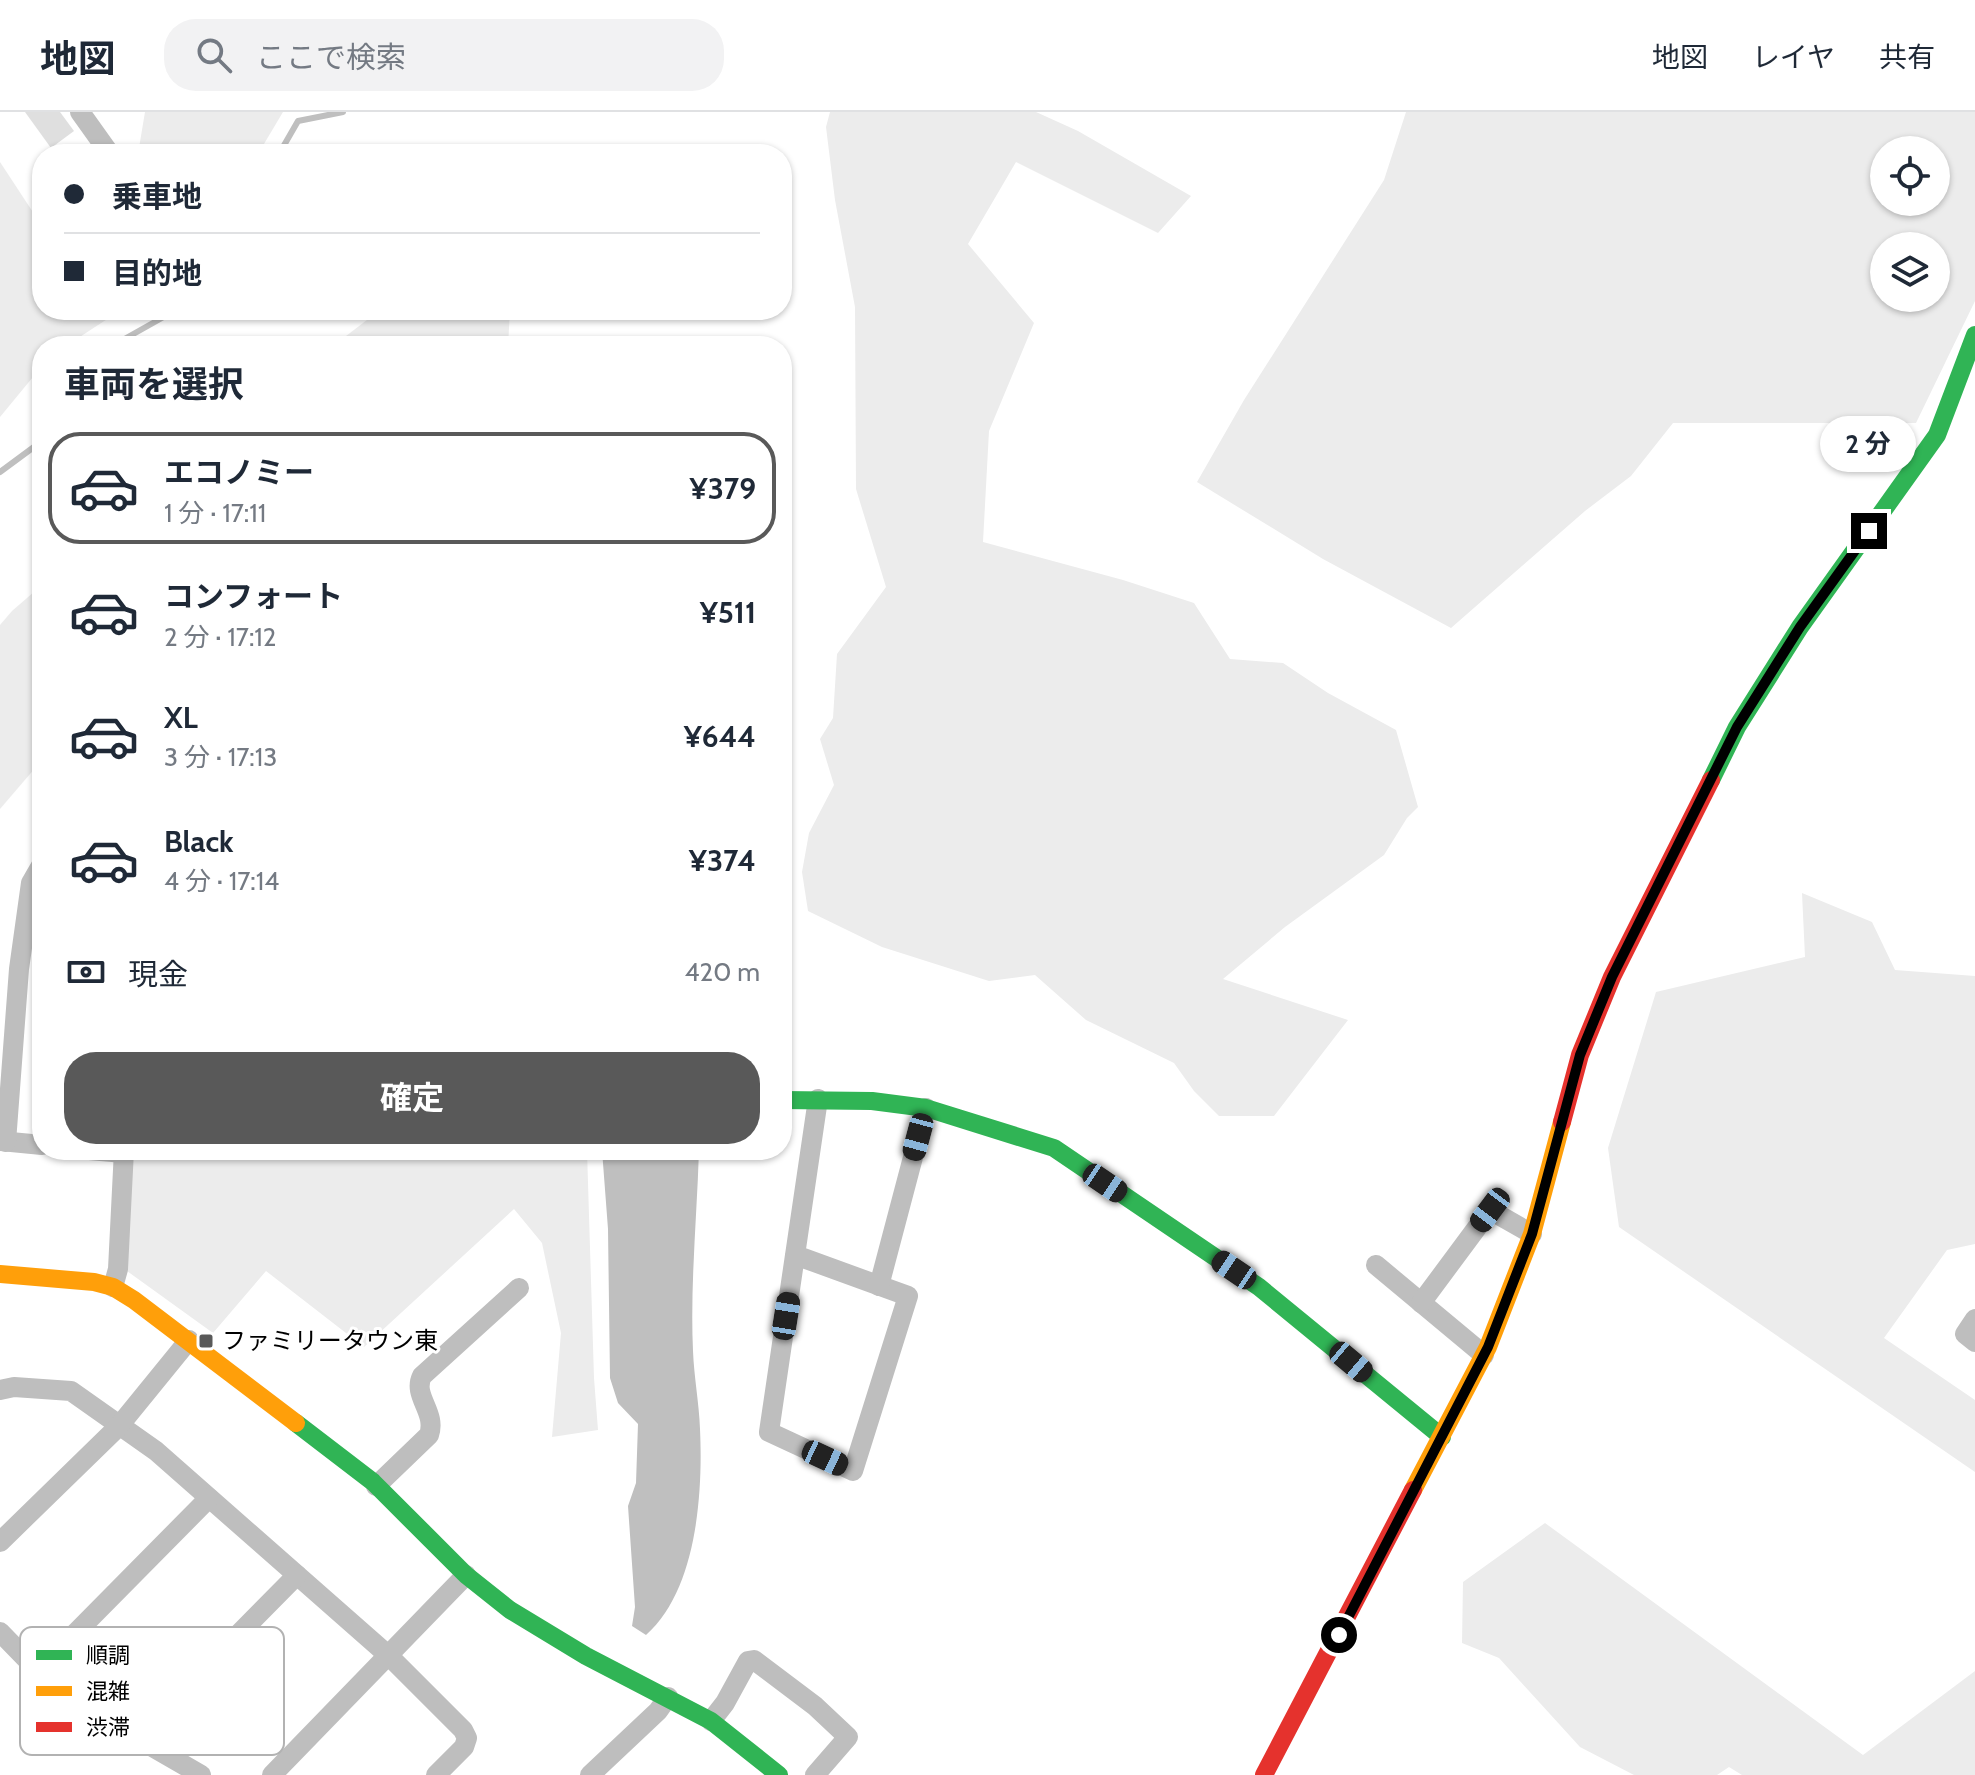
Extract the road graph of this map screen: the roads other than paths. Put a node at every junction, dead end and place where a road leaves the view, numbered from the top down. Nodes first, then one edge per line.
1 (80, 112) edge
2 (103, 144) edge
3 (1975, 335) edge
4 (32, 881) edge
5 (10, 968) edge
6 (818, 1099) junction
7 (792, 1100) edge
8 (926, 1108) junction
9 (3, 1142) edge
10 (32, 1144) edge
11 (124, 1160) edge
12 (1532, 1234) junction
13 (795, 1255) junction
14 (1376, 1265) dead end
15 (0, 1274) edge
16 (879, 1286) junction
17 (113, 1287) junction
18 (519, 1288) dead end
19 (1421, 1303) junction
20 (1975, 1319) edge
21 (189, 1340) junction
22 (1975, 1342) edge
23 (1484, 1355) junction
24 (0, 1390) edge
25 (119, 1426) junction
26 (1442, 1437) junction
27 (376, 1486) junction
28 (209, 1498) junction
29 (0, 1542) edge
30 (297, 1575) junction
31 (466, 1575) junction
32 (81, 1627) edge
33 (246, 1627) edge
34 (0, 1632) edge
35 (20, 1653) edge
36 (389, 1656) junction
37 (668, 1697) junction
38 (711, 1721) junction
39 (167, 1755) edge
40 (201, 1775) edge
41 (272, 1775) edge
42 (436, 1775) edge
43 (590, 1775) edge
44 (779, 1775) edge
45 (815, 1775) edge
46 (1264, 1775) edge

1 - 2 street
3 - 12 street
4 - 5 street
5 - 9 street
6 - 7 street
6 - 8 street
6 - 13 street
8 - 16 street
8 - 26 street
9 - 10 street
11 - 17 street
12 - 19 street
12 - 23 street
13 - 16 street
13 - 16 street
14 - 19 street
15 - 17 street
17 - 21 street
18 - 27 street
19 - 23 street
20 - 22 street
21 - 25 street
21 - 27 street
23 - 26 street
24 - 25 street
25 - 28 street
25 - 29 street
26 - 46 street
27 - 31 street
28 - 30 street
28 - 32 street
30 - 33 street
30 - 36 street
31 - 36 street
31 - 37 street
34 - 35 street
36 - 41 street
36 - 42 street
37 - 38 street
37 - 43 street
38 - 44 street
38 - 45 street
39 - 40 street

